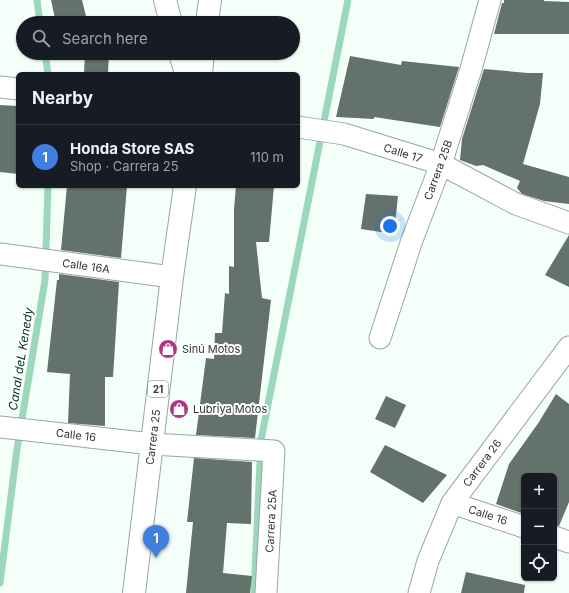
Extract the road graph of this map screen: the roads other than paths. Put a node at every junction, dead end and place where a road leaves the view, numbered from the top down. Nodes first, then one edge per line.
1 (165, 0) edge
2 (210, 0) edge
3 (490, 0) edge
4 (169, 16) edge
5 (208, 16) edge
6 (182, 60) edge
7 (202, 60) edge
8 (185, 72) edge
9 (201, 72) edge
10 (0, 87) edge
11 (16, 89) edge
12 (300, 128) edge
13 (442, 164) junction
14 (185, 188) edge
15 (569, 223) edge
16 (0, 254) edge
17 (172, 277) junction
18 (380, 338) dead end
19 (569, 346) edge
20 (6, 427) edge
21 (152, 444) junction
22 (273, 451) joint
23 (452, 503) junction
24 (521, 526) edge
25 (557, 538) edge
26 (569, 542) edge
27 (134, 593) edge
28 (266, 593) edge
29 (419, 593) edge

1 - 4 main road
2 - 5 main road
3 - 13 street, Carrera 25B
6 - 8 main road
7 - 9 main road
10 - 11 street
12 - 13 street, Calle 17
13 - 15 street, Calle 17
13 - 18 street, Carrera 25B
14 - 17 main road, Carrera 25 / 21
16 - 17 street, Calle 16A
17 - 21 main road, Carrera 25 / 21
19 - 23 street, Carrera 26
20 - 21 street, Calle 16
21 - 22 street, Calle 16
21 - 27 main road, Carrera 25 / 21
22 - 28 street, Carrera 25A
23 - 24 street, Calle 16
23 - 29 street, Carrera 26
25 - 26 street

